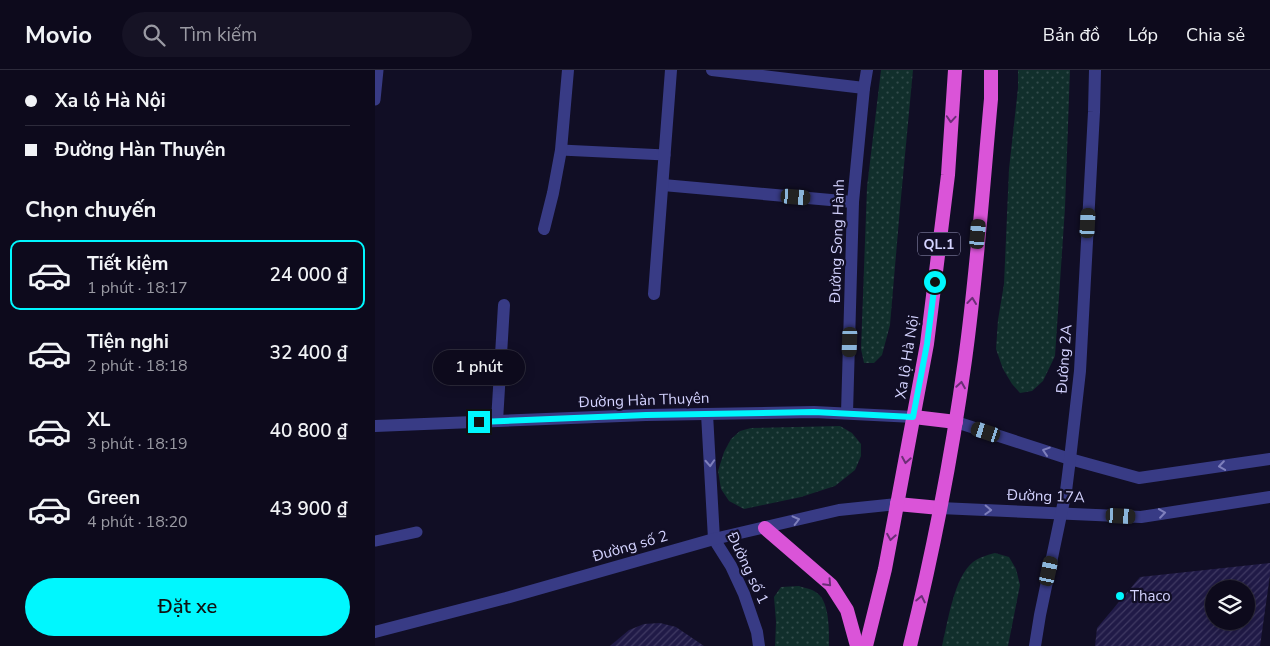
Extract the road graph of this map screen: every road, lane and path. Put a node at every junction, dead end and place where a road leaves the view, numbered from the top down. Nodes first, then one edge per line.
1 (378, 70) edge
2 (568, 70) edge
3 (671, 70) edge
4 (712, 70) edge
5 (867, 70) edge
6 (955, 70) edge
7 (991, 70) edge
8 (1095, 70) edge
9 (864, 88) junction
10 (375, 100) edge
11 (561, 150) junction
12 (665, 156) junction
13 (663, 185) junction
14 (853, 202) junction
15 (544, 229) dead end
16 (654, 294) dead end
17 (505, 305) dead end
18 (847, 413) junction
19 (707, 414) junction
20 (913, 417) junction
21 (497, 421) junction
22 (956, 422) junction
23 (375, 426) edge
24 (1070, 458) junction
25 (1270, 459) edge
26 (1270, 497) edge
27 (897, 504) junction
28 (940, 508) junction
29 (1061, 513) junction
30 (765, 528) junction
31 (417, 532) dead end
32 (714, 539) junction
33 (375, 541) edge
34 (375, 632) edge
35 (759, 646) edge
36 (857, 646) edge
37 (866, 646) edge
38 (910, 646) edge
39 (1035, 646) edge

1 - 10 lane
2 - 11 street
3 - 12 street
4 - 9 street
5 - 9 street, Đường Song Hành
6 -> 20 highway, Xa lộ Hà Nội / QL.1
22 -> 7 highway, QL.1
8 - 24 street, Đường 2A
9 - 14 street, Đường Song Hành
11 - 12 lane
11 - 15 street
12 - 13 street
13 - 14 street
13 - 16 street
14 - 18 street, Đường Song Hành
17 - 21 street
18 - 19 street, Đường Hàn Thuyên
18 - 20 street, Đường Hàn Thuyên
19 - 21 street, Đường Hàn Thuyên
19 -> 32 street, Đường số 1
20 - 22 highway
20 -> 27 highway, Xa lộ Hà Nội / QL.1
21 - 23 street, Đường Hàn Thuyên
24 -> 22 street
22 - 28 highway, QL.1
25 -> 24 street
24 - 29 street, Đường 2A
29 -> 26 street, Đường 17A
27 - 28 highway
30 -> 27 street, Đường số 2
27 -> 37 highway, Xa lộ Hà Nội / QL.1
28 -> 29 street, Đường 17A
38 -> 28 highway, QL.1
29 - 39 street, Đường 2A
30 - 32 street, Đường số 2
30 -> 36 highway
31 - 33 lane
32 - 34 street, Đường số 2
32 - 35 street, Đường số 1

